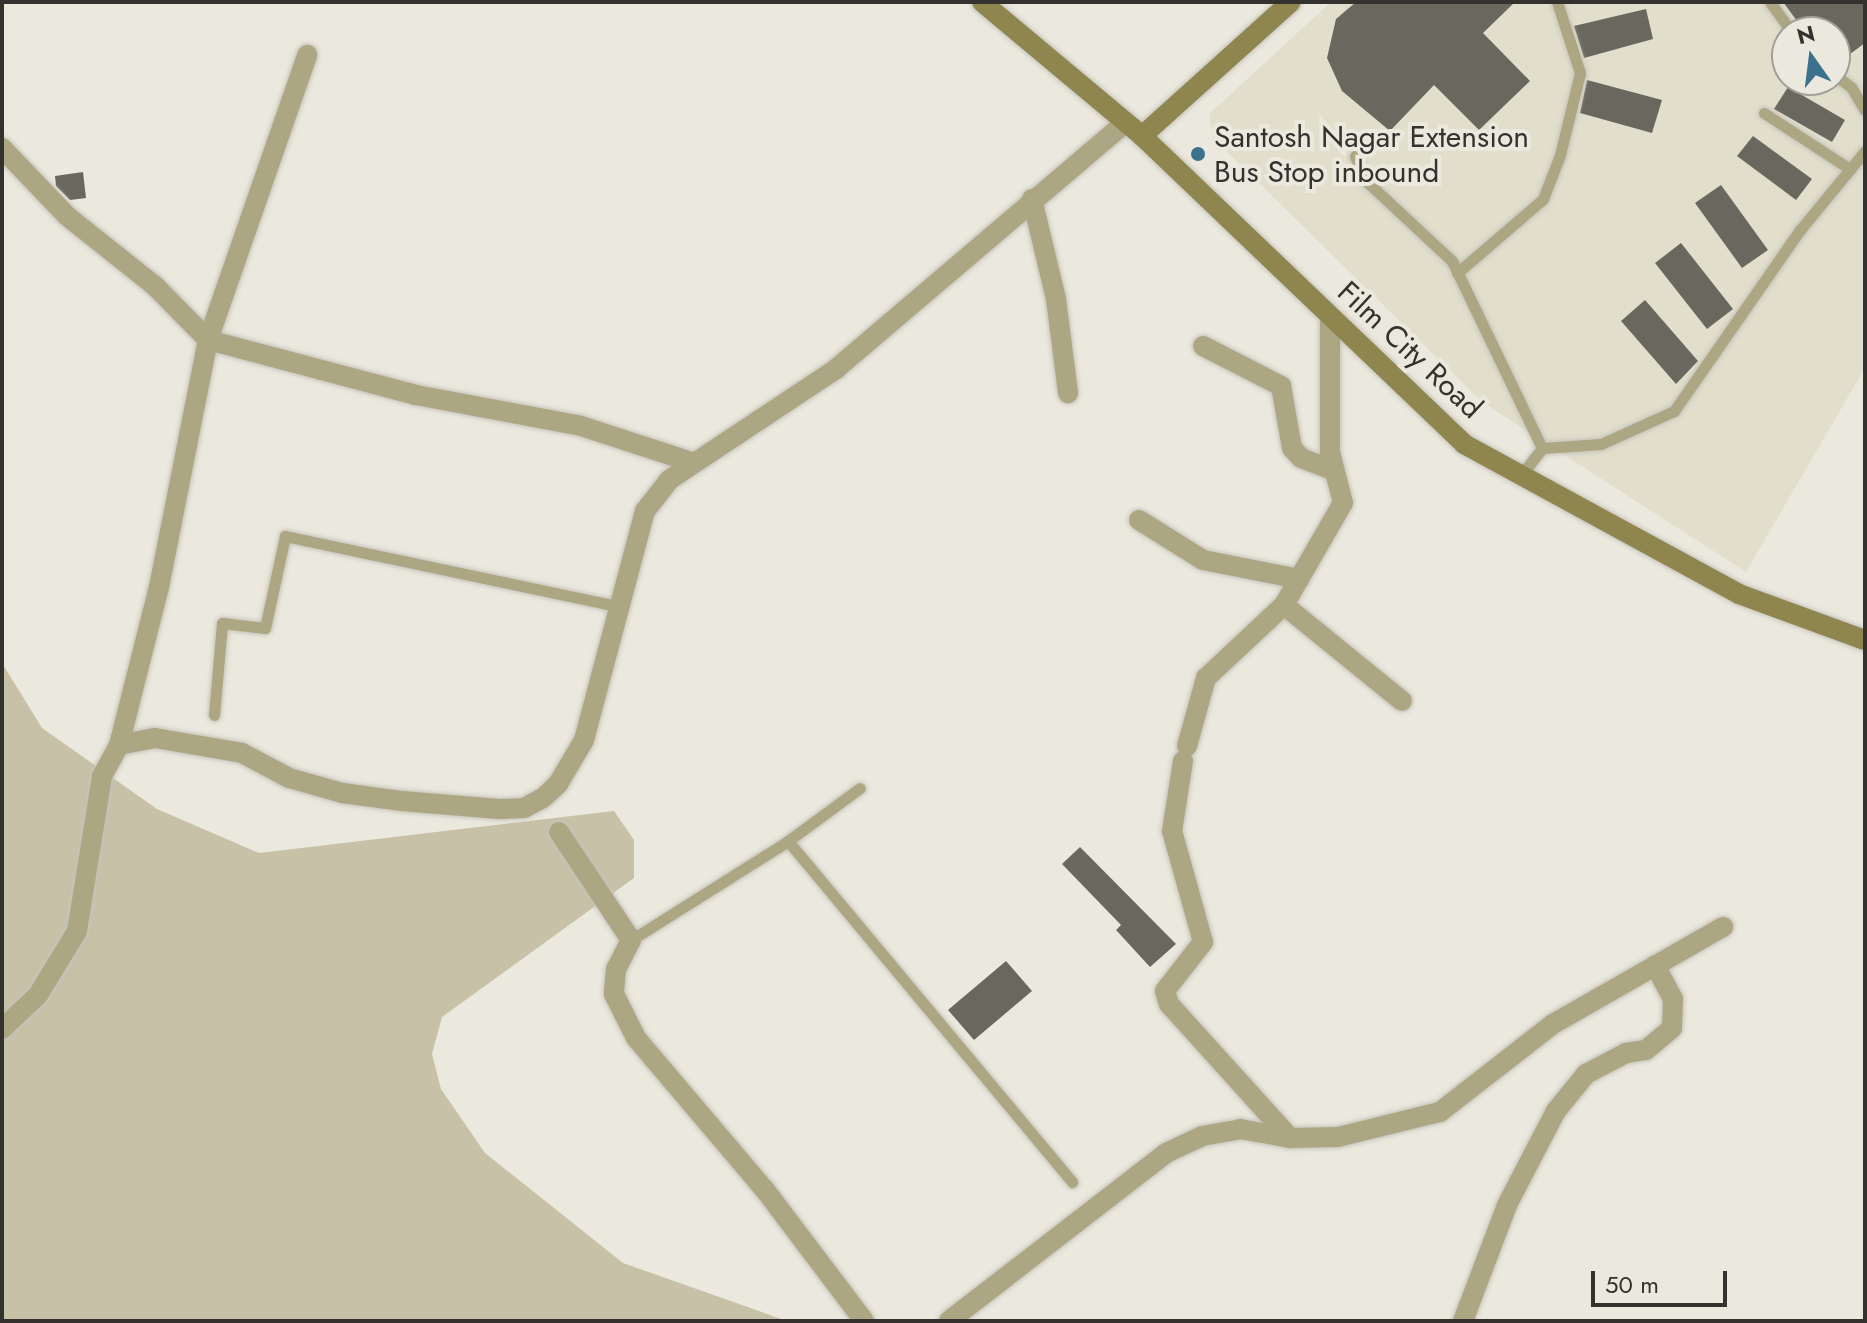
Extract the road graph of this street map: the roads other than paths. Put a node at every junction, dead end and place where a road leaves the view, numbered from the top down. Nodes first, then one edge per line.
1 (982, 2) edge
2 (1291, 2) edge
3 (1557, 2) edge
4 (307, 55) dead end
5 (1851, 87) edge
6 (1865, 110) edge
7 (1764, 113) dead end
8 (1125, 123) junction
9 (1142, 136) junction
10 (2, 148) edge
11 (1865, 151) edge
12 (1355, 156) dead end
13 (1850, 169) junction
14 (1032, 199) junction
15 (1457, 273) junction
16 (1330, 316) junction
17 (208, 340) junction
18 (1203, 346) dead end
19 (1068, 393) dead end
20 (1542, 448) junction
21 (692, 462) junction
22 (1333, 470) junction
23 (1522, 474) junction
24 (1139, 520) dead end
25 (1299, 579) junction
26 (1284, 605) junction
27 (617, 606) junction
28 (1865, 640) edge
29 (1402, 701) dead end
30 (214, 715) dead end
31 (119, 745) junction
32 (860, 788) dead end
33 (559, 832) dead end
34 (788, 841) junction
35 (1723, 927) dead end
36 (631, 940) junction
37 (1655, 965) junction
38 (2, 1029) edge
39 (1290, 1138) junction
40 (1072, 1182) dead end
41 (864, 1321) edge
42 (949, 1321) edge
43 (1463, 1321) edge

1 - 8 street, Film City Road
2 - 9 street
3 - 15 lane
4 - 17 street
5 - 6 lane
7 - 13 lane
8 - 9 street, Film City Road
8 - 14 street
9 - 16 street, Film City Road
10 - 17 street
11 - 13 lane
12 - 15 lane
13 - 20 lane
14 - 19 street
14 - 21 street
15 - 20 lane
16 - 22 street
16 - 23 street, Film City Road
17 - 21 street
17 - 31 street
18 - 22 street
20 - 23 lane
21 - 27 street
22 - 25 street
23 - 28 street, Film City Road
24 - 25 street
25 - 26 street
26 - 29 street
26 - 39 street
27 - 30 lane
27 - 31 street
31 - 38 street
32 - 34 lane
33 - 36 street
34 - 36 lane
34 - 40 lane
35 - 37 street
36 - 41 street
37 - 39 street
37 - 43 street
39 - 42 street

